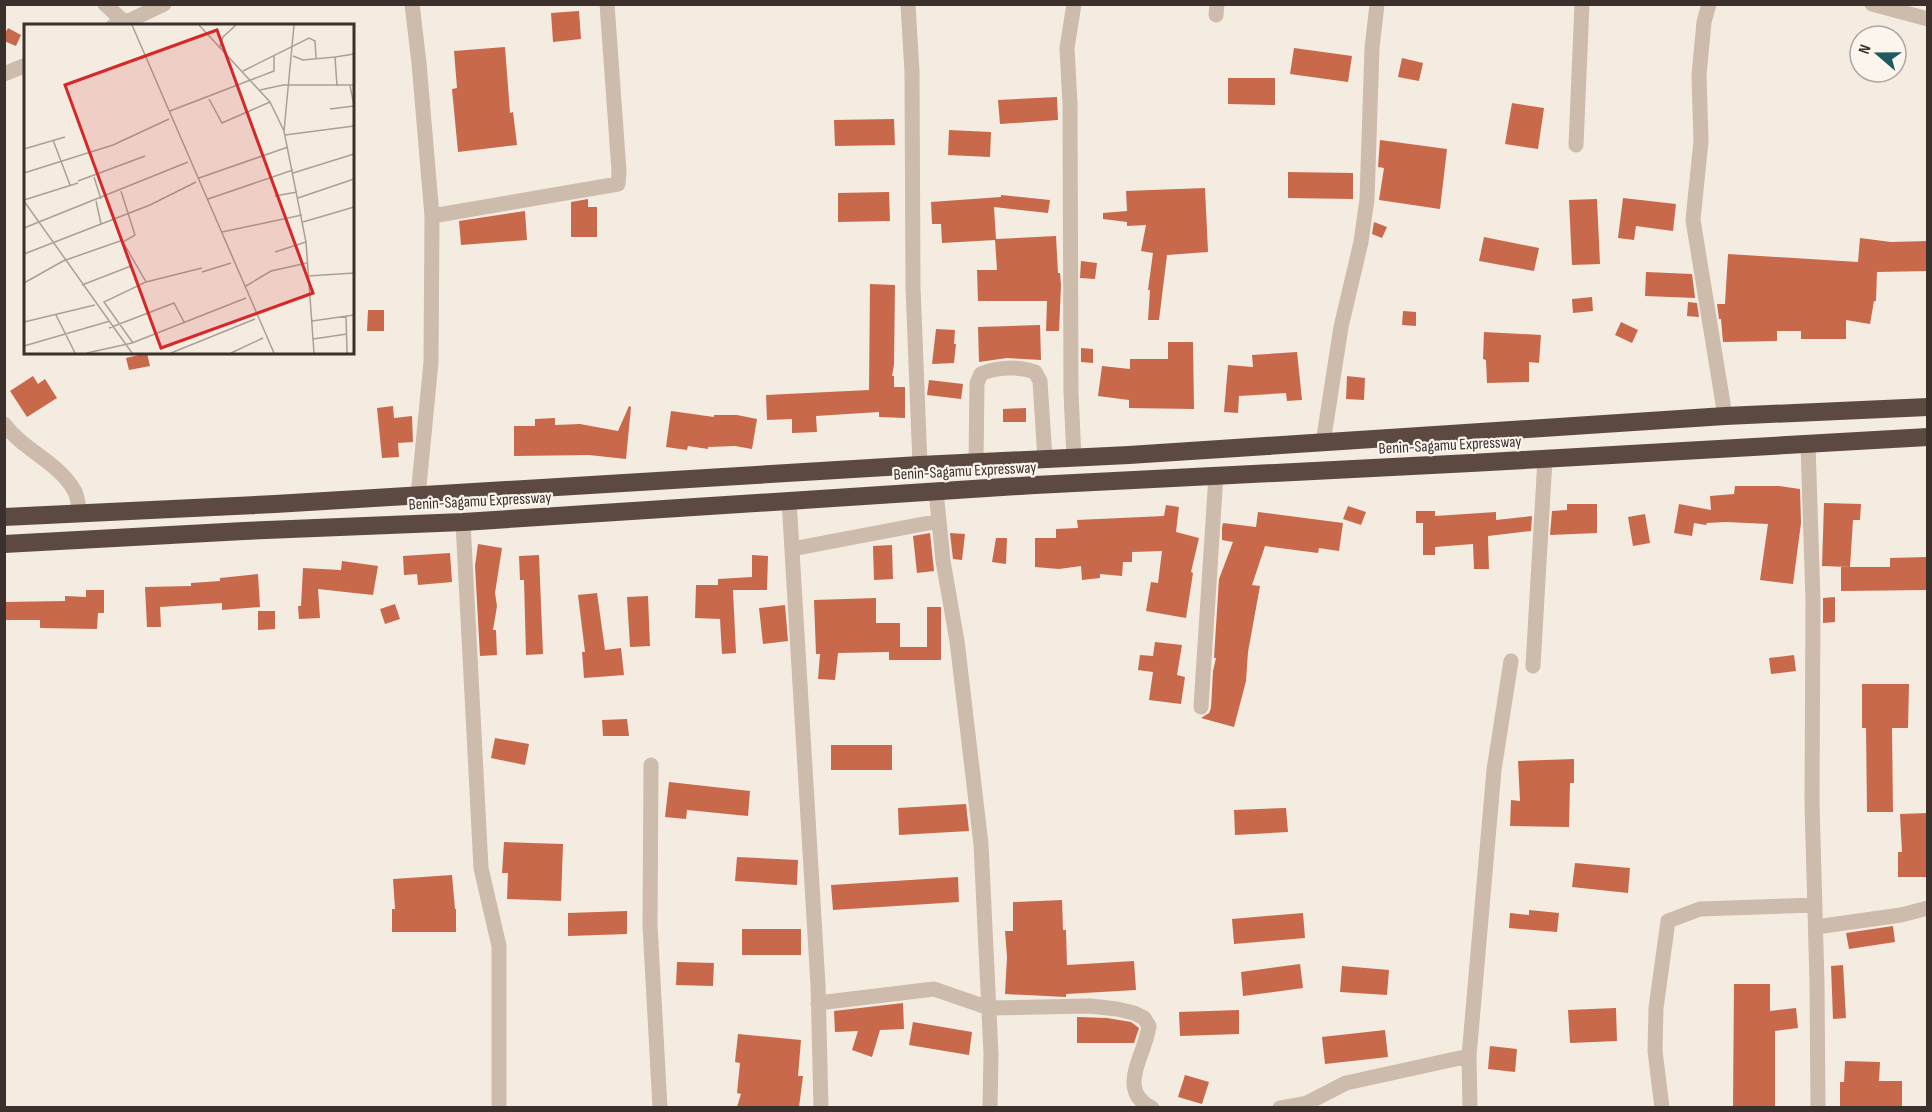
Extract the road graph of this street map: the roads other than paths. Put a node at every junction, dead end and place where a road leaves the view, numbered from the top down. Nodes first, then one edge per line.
1 (105, 4) edge
2 (164, 4) edge
3 (411, 4) edge
4 (607, 4) edge
5 (908, 4) edge
6 (1074, 4) edge
7 (1377, 4) edge
8 (1582, 4) edge
9 (1709, 4) edge
10 (1872, 4) edge
11 (1928, 19) edge
12 (118, 23) edge
13 (24, 66) edge
14 (4, 74) edge
15 (1576, 145) dead end
16 (432, 216) junction
17 (1928, 407) edge
18 (1725, 416) junction
19 (4, 424) edge
20 (1928, 437) edge
21 (1323, 443) junction
22 (1808, 444) junction
23 (1074, 458) junction
24 (1045, 459) junction
25 (1545, 459) junction
26 (976, 463) junction
27 (920, 465) junction
28 (1216, 475) junction
29 (936, 491) junction
30 (418, 496) junction
31 (789, 500) junction
32 (80, 513) junction
33 (4, 517) edge
34 (939, 521) junction
35 (463, 522) junction
36 (4, 544) edge
37 (792, 549) junction
38 (1511, 662) dead end
39 (1533, 666) dead end
40 (1201, 707) dead end
41 (651, 765) dead end
42 (1815, 905) junction
43 (1928, 908) edge
44 (1816, 927) junction
45 (818, 1003) junction
46 (989, 1008) junction
47 (1469, 1056) junction
48 (1147, 1106) edge
49 (499, 1107) edge
50 (660, 1107) edge
51 (821, 1107) edge
52 (990, 1107) edge
53 (1280, 1107) edge
54 (1470, 1107) edge
55 (1662, 1107) edge
56 (1818, 1107) edge

1 - 12 street
2 - 12 street
3 - 16 street
4 - 16 street
5 - 27 street
6 - 23 street
7 - 21 street
8 - 15 street
9 - 18 street
10 - 11 street
13 - 14 street
16 - 30 street
17 - 18 highway
18 - 21 highway
19 - 32 street
20 - 22 highway, Benin-Sagamu Expressway
21 - 23 highway
22 - 25 highway, Benin-Sagamu Expressway
22 - 42 street
23 - 24 highway
24 - 26 highway
24 - 26 street
25 - 28 highway, Benin-Sagamu Expressway
25 - 39 street
26 - 27 highway
27 - 30 highway
28 - 29 highway, Benin-Sagamu Expressway
28 - 40 street
29 - 31 highway, Benin-Sagamu Expressway
29 - 34 street
30 - 32 highway
31 - 35 highway, Benin-Sagamu Expressway
31 - 37 street
32 - 33 highway
34 - 37 street
34 - 46 street
35 - 36 highway, Benin-Sagamu Expressway
35 - 49 street
37 - 45 street
38 - 47 street
41 - 50 street
42 - 44 street
42 - 55 street
43 - 44 street
44 - 56 street
45 - 46 street
45 - 51 street
46 - 48 street
46 - 52 street
47 - 53 street
47 - 54 street

